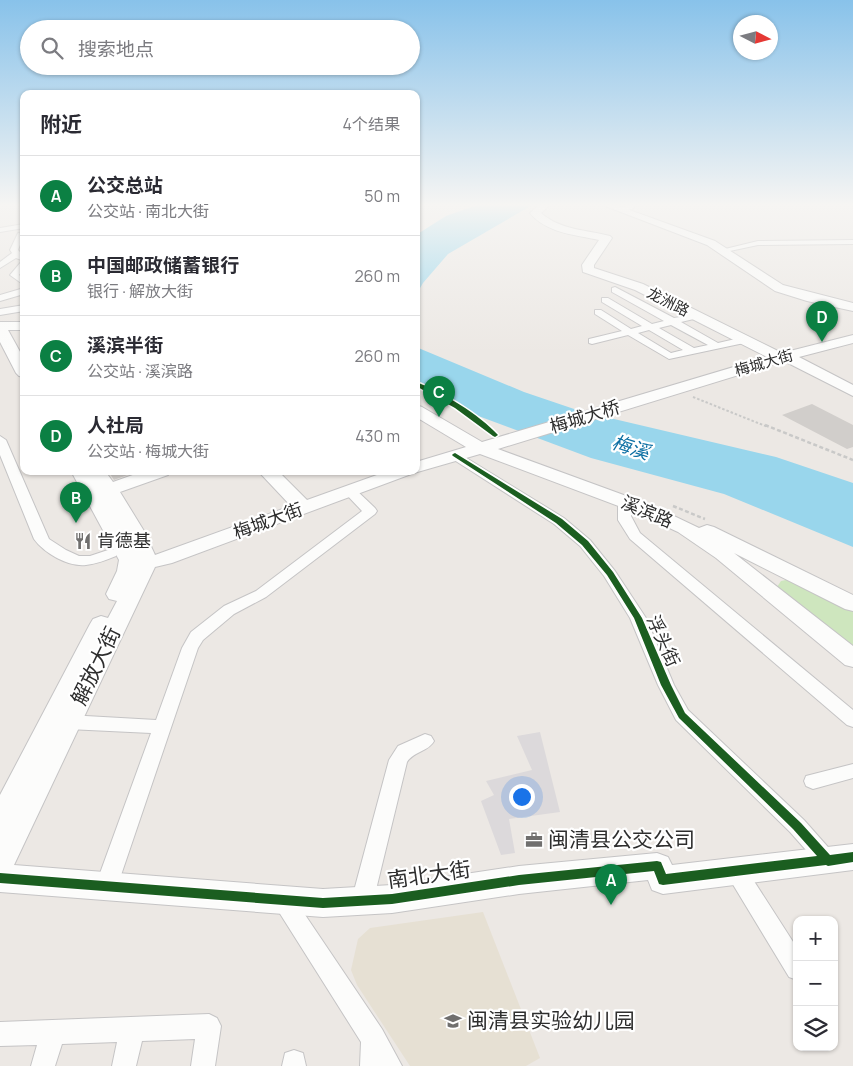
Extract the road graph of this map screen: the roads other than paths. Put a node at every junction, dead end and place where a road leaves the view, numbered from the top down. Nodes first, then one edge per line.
1 (595, 254) edge
2 (730, 254) edge
3 (20, 256) edge
4 (0, 266) edge
5 (20, 268) edge
6 (20, 279) edge
7 (628, 283) junction
8 (615, 290) junction
9 (20, 292) edge
10 (0, 298) edge
11 (605, 300) junction
12 (853, 307) edge
13 (20, 309) edge
14 (598, 312) junction
15 (0, 314) edge
16 (695, 316) junction
17 (673, 322) junction
18 (9, 327) edge
19 (651, 327) junction
20 (630, 332) junction
21 (611, 336) junction
22 (853, 339) edge
23 (744, 340) junction
24 (592, 341) dead end
25 (20, 343) edge
26 (717, 346) junction
27 (692, 351) junction
28 (783, 358) junction
29 (20, 361) edge
30 (675, 390) joint
31 (853, 391) edge
32 (420, 412) edge
33 (0, 440) edge
34 (487, 446) junction
35 (454, 455) junction
36 (420, 467) edge
37 (82, 475) edge
38 (138, 475) edge
39 (271, 475) edge
40 (395, 475) edge
41 (103, 481) edge
42 (349, 491) junction
43 (625, 502) junction
44 (304, 508) junction
45 (644, 510) junction
46 (129, 560) junction
47 (853, 604) edge
48 (853, 659) edge
49 (853, 720) edge
50 (68, 722) junction
51 (161, 727) junction
52 (425, 741) dead end
53 (853, 771) edge
54 (813, 782) dead end
55 (0, 823) edge
56 (841, 859) edge
57 (0, 863) edge
58 (736, 871) junction
59 (0, 878) edge
60 (106, 887) junction
61 (283, 901) junction
62 (362, 902) junction
63 (793, 964) edge
64 (132, 1029) junction
65 (53, 1032) junction
66 (0, 1034) edge
67 (373, 1038) junction
68 (43, 1066) edge
69 (124, 1066) edge
70 (202, 1066) edge
71 (372, 1066) edge
72 (390, 1066) edge

1 - 7 street, 龙洲路
2 - 12 street
3 - 4 street
5 - 6 street
7 - 8 street
7 - 16 street, 龙洲路
8 - 11 street
8 - 17 street
9 - 10 street
11 - 14 street
11 - 19 street
13 - 15 street
14 - 20 street
14 - 21 street
15 - 18 street
16 - 17 street
16 - 23 street, 龙洲路
17 - 19 street
17 - 26 street
18 - 25 street
18 - 29 street
19 - 20 street
19 - 27 street
20 - 21 street
20 - 27 street
21 - 24 street
22 - 28 street, 梅城大街
23 - 26 street
23 - 28 street, 龙洲路
26 - 27 street
28 - 30 street, 梅城大街
28 - 31 street, 龙洲路
30 - 34 street, 梅城大桥
32 - 34 street, 溪滨路
33 - 46 street
34 - 35 street
34 - 43 street, 溪滨路
35 - 36 street
35 - 56 street, 浮头街
37 - 46 street
38 - 41 street
39 - 44 street
40 - 42 street, 梅城大街
41 - 46 street
42 - 44 street, 梅城大街
42 - 51 street
43 - 45 street, 溪滨路
43 - 49 street
44 - 46 street, 梅城大街
45 - 47 street
45 - 48 street, 溪滨路
46 - 50 street, 解放大街
46 - 55 street, 解放大街
50 - 51 street
50 - 57 street, 解放大街
51 - 60 street
52 - 62 street
53 - 54 street
56 - 58 street, 南北大街
58 - 62 street, 南北大街
58 - 63 street
59 - 60 street, 南北大街
60 - 61 street, 南北大街
61 - 62 street, 南北大街
61 - 67 street
64 - 65 street
64 - 69 street
64 - 70 street
65 - 66 street
65 - 68 street
67 - 71 street
67 - 72 street

